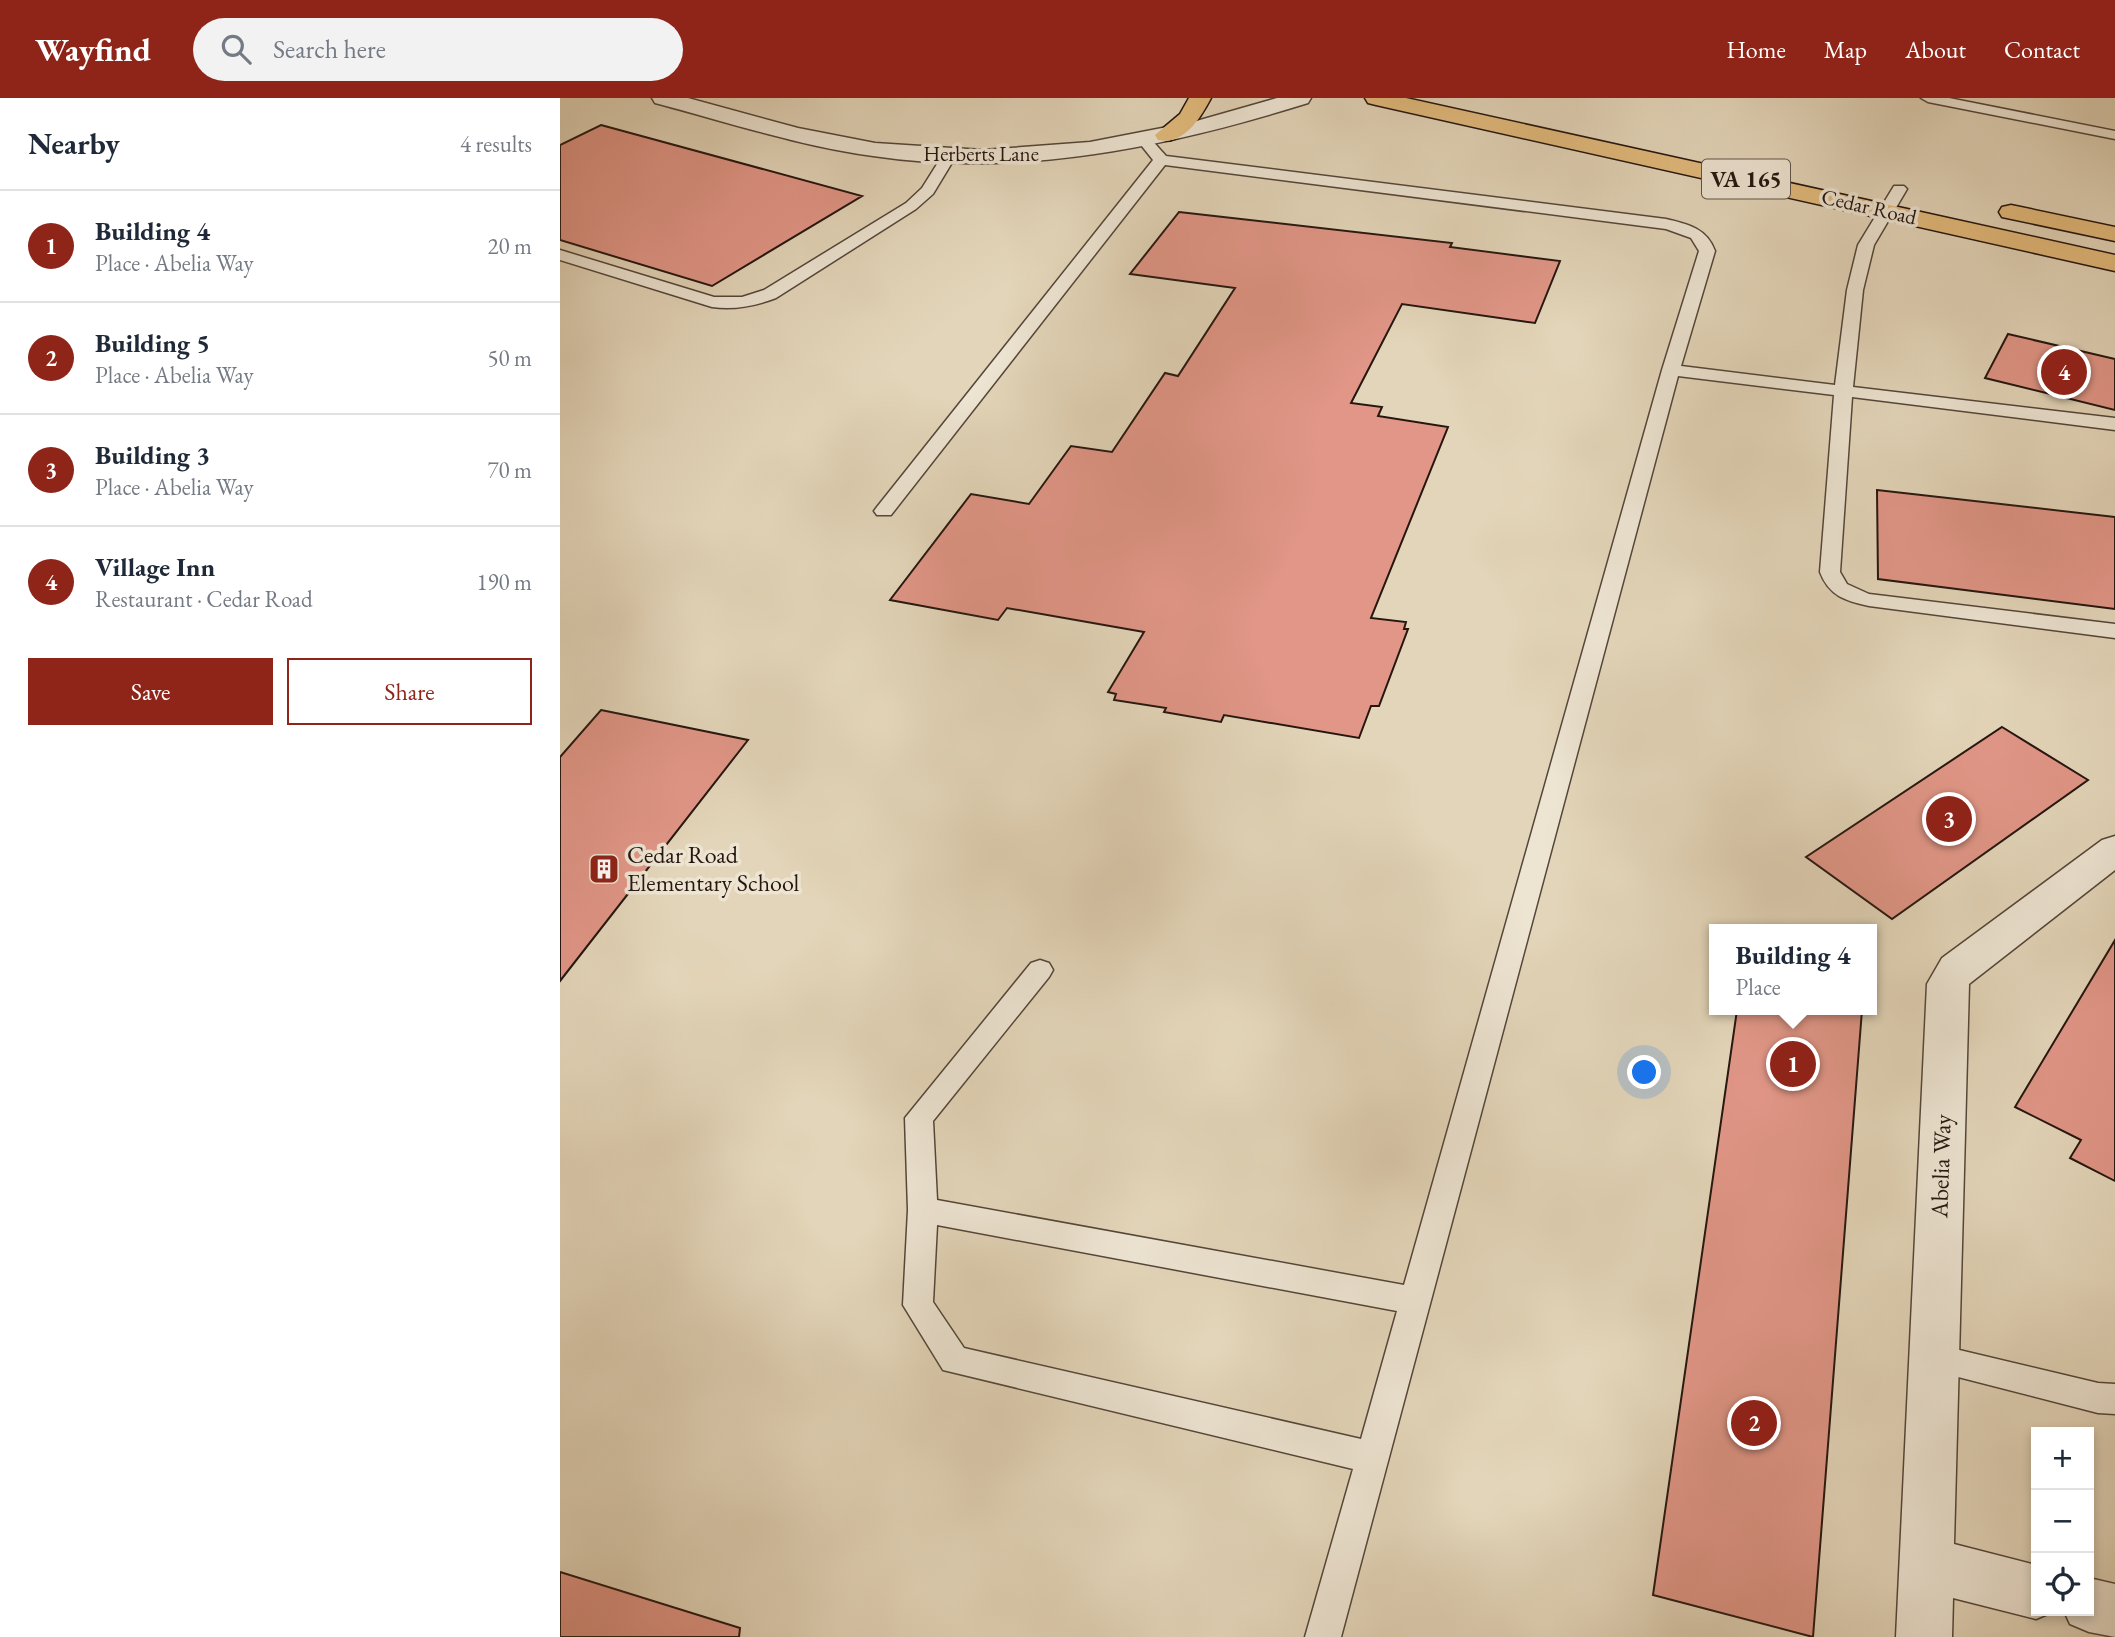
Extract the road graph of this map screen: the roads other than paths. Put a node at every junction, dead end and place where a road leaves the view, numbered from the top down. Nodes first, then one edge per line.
1 (663, 98) edge
2 (1200, 98) edge
3 (1300, 98) edge
4 (1376, 98) edge
5 (1477, 98) edge
6 (1928, 98) edge
7 (1530, 109) dead end
8 (2115, 135) edge
9 (1155, 138) junction
10 (949, 156) junction
11 (1161, 160) junction
12 (1873, 183) dead end
13 (1899, 189) junction
14 (1926, 194) dead end
15 (1994, 209) dead end
16 (1885, 211) junction
17 (2115, 234) edge
18 (560, 256) edge
19 (2115, 262) edge
20 (1671, 370) junction
21 (1844, 391) junction
22 (2115, 424) edge
23 (884, 511) dead end
24 (2115, 631) edge
25 (2115, 849) edge
26 (1040, 970) dead end
27 (923, 1210) junction
28 (1416, 1301) junction
29 (1934, 1359) junction
30 (2115, 1399) edge
31 (1374, 1458) junction
32 (1926, 1564) junction
33 (2031, 1591) edge
34 (2094, 1606) edge
35 (2115, 1611) edge
36 (1323, 1637) edge
37 (1924, 1637) edge

1 - 10 street, Herberts Lane
2 - 9 main road
3 - 9 street, Herberts Lane
4 - 16 main road, Cedar Road / VA 165
5 - 7 main road
6 - 8 lane
9 - 10 street, Herberts Lane
9 - 11 lane
10 - 18 lane
11 - 20 lane
11 - 23 lane
12 - 13 main road, Cedar Road
13 - 14 main road, Cedar Road
13 - 16 lane
15 - 17 main road
16 - 19 main road, Cedar Road / VA 165
16 - 21 lane
20 - 21 lane
20 - 28 lane
21 - 22 lane
21 - 24 lane
25 - 29 street, Abelia Way
26 - 27 lane
27 - 28 lane
27 - 31 lane
28 - 31 lane
29 - 30 lane
29 - 32 street, Abelia Way
31 - 36 lane
32 - 33 street
32 - 37 street, Abelia Way
34 - 35 street

